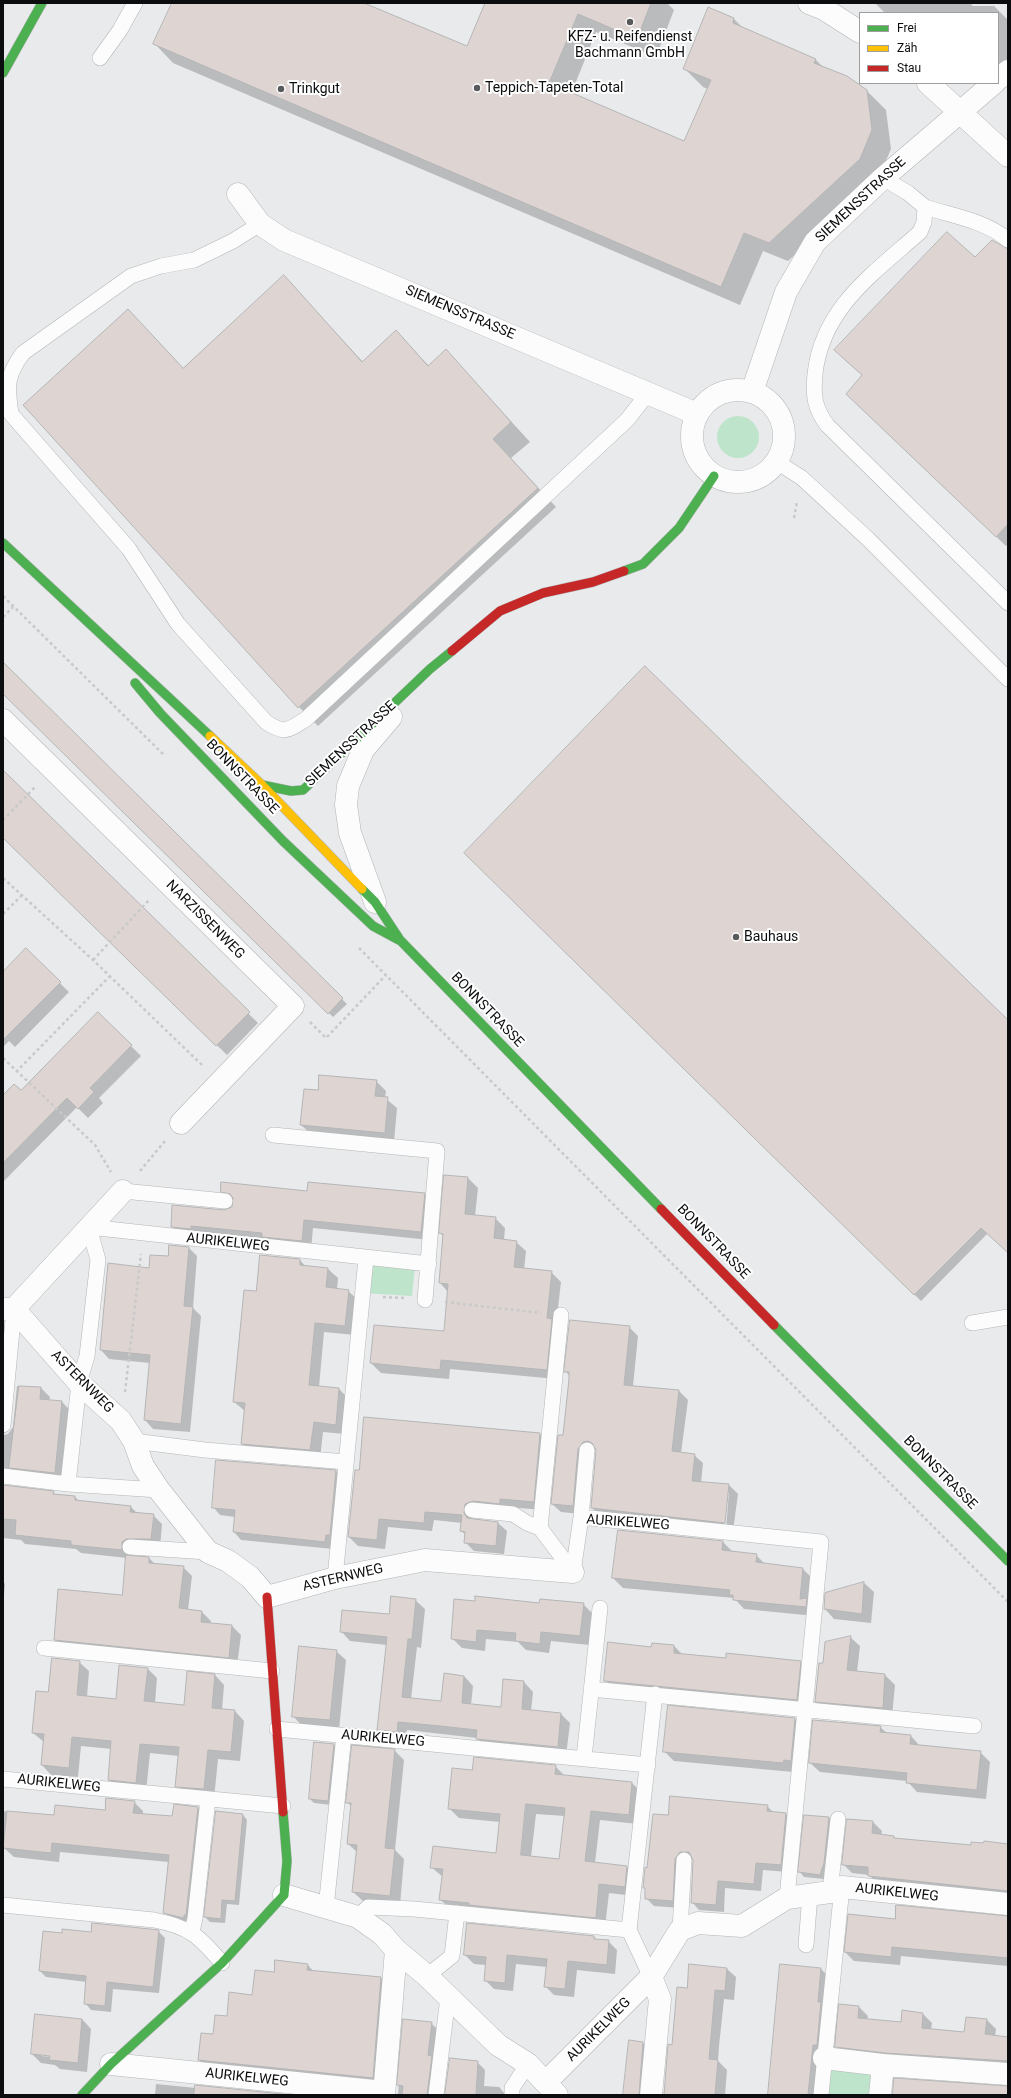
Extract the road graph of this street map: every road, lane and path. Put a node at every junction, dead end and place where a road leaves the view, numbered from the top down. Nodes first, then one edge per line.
1 (42, 3) edge
2 (134, 3) edge
3 (821, 5) edge
4 (859, 31) edge
5 (100, 58) dead end
6 (1008, 71) edge
7 (3, 73) edge
8 (999, 78) edge
9 (929, 84) edge
10 (993, 84) edge
11 (961, 112) junction
12 (1008, 156) edge
13 (883, 178) junction
14 (238, 194) dead end
15 (925, 207) junction
16 (260, 224) junction
17 (1008, 240) edge
18 (649, 392) junction
19 (752, 392) junction
20 (697, 414) junction
21 (777, 462) junction
22 (714, 476) junction
23 (3, 543) edge
24 (3, 596) edge
25 (1008, 603) edge
26 (14, 607) junction
27 (80, 616) junction
28 (3, 617) edge
29 (430, 669) junction
30 (1008, 679) edge
31 (3, 720) edge
32 (166, 758) dead end
33 (52, 769) junction
34 (262, 785) junction
35 (3, 820) edge
36 (3, 878) edge
37 (166, 881) junction
38 (22, 895) junction
39 (375, 902) junction
40 (3, 914) edge
41 (400, 940) junction
42 (358, 947) dead end
43 (93, 960) junction
44 (386, 974) junction
45 (110, 976) junction
46 (292, 1006) junction
47 (3, 1058) edge
48 (16, 1072) junction
49 (220, 1082) junction
50 (181, 1124) joint
51 (273, 1134) dead end
52 (123, 1191) junction
53 (225, 1201) dead end
54 (90, 1227) junction
55 (143, 1234) junction
56 (366, 1258) junction
57 (429, 1264) junction
58 (363, 1295) junction
59 (425, 1300) junction
60 (9, 1309) edge
61 (561, 1315) joint
62 (1008, 1317) edge
63 (972, 1323) dead end
64 (80, 1383) junction
65 (121, 1421) junction
66 (3, 1425) edge
67 (134, 1440) junction
68 (587, 1450) dead end
69 (346, 1462) junction
70 (3, 1476) edge
71 (68, 1484) junction
72 (159, 1490) junction
73 (472, 1510) dead end
74 (581, 1517) junction
75 (540, 1528) junction
76 (130, 1547) dead end
77 (208, 1552) junction
78 (1008, 1561) edge
79 (573, 1572) junction
80 (335, 1578) junction
81 (267, 1597) junction
82 (1008, 1602) edge
83 (600, 1608) dead end
84 (44, 1648) dead end
85 (272, 1672) junction
86 (591, 1689) junction
87 (655, 1694) junction
88 (806, 1709) junction
89 (974, 1726) dead end
90 (277, 1729) junction
91 (344, 1735) junction
92 (584, 1758) junction
93 (648, 1764) junction
94 (3, 1779) edge
95 (208, 1799) junction
96 (282, 1806) junction
97 (838, 1819) dead end
98 (684, 1860) dead end
99 (828, 1892) junction
100 (284, 1895) junction
101 (787, 1898) junction
102 (1008, 1904) edge
103 (3, 1906) edge
104 (326, 1908) junction
105 (457, 1913) junction
106 (358, 1917) junction
107 (629, 1930) junction
108 (680, 1930) junction
109 (192, 1932) junction
110 (806, 1945) dead end
111 (396, 1950) junction
112 (222, 1963) junction
113 (428, 1976) junction
114 (651, 1977) junction
115 (448, 1997) junction
116 (824, 2058) junction
117 (111, 2064) junction
118 (528, 2064) junction
119 (883, 2064) junction
120 (1008, 2074) edge
121 (552, 2089) edge
122 (384, 2094) edge
123 (82, 2095) edge
124 (436, 2095) edge
125 (512, 2095) edge
126 (651, 2095) edge
127 (821, 2095) edge
128 (880, 2095) edge

1 - 7 main road
2 - 5 lane
3 - 4 street
6 - 8 street
9 - 11 street
10 - 11 street, SIEMENSSTRASSE
11 - 12 street
11 - 13 street, SIEMENSSTRASSE
13 - 15 lane
13 - 19 street, SIEMENSSTRASSE
14 - 16 street, SIEMENSSTRASSE
15 - 17 lane
15 - 25 lane
16 - 18 street, SIEMENSSTRASSE
16 - 18 lane
18 - 20 street, SIEMENSSTRASSE
19 - 20 street
19 - 21 street
20 - 22 street
21 - 22 street
21 - 30 lane
22 - 29 main road, SIEMENSSTRASSE
23 - 27 main road, BONNSTRASSE
24 - 26 path
26 - 28 path
26 - 32 path
27 - 34 main road, BONNSTRASSE
27 - 41 main road, BONNSTRASSE
29 - 34 main road, SIEMENSSTRASSE
29 - 39 street, SIEMENSSTRASSE
31 - 33 street, NARZISSENWEG
33 - 35 path
33 - 37 street, NARZISSENWEG
34 - 39 main road, BONNSTRASSE
36 - 38 path
37 - 43 path
37 - 46 street, NARZISSENWEG
38 - 40 path
38 - 43 path
39 - 41 main road, BONNSTRASSE
41 - 78 main road, BONNSTRASSE
42 - 44 path
43 - 45 path
44 - 46 path
44 - 82 path
45 - 48 path
45 - 49 path
46 - 49 street
47 - 48 path
48 - 52 path
49 - 50 street
50 - 52 path
51 - 57 lane
52 - 53 lane
52 - 54 street
54 - 55 lane, AURIKELWEG
54 - 60 street
54 - 64 lane
55 - 56 lane, AURIKELWEG
55 - 65 path
56 - 57 lane, AURIKELWEG
56 - 58 lane
57 - 59 lane
58 - 59 path
58 - 69 lane
59 - 61 path
60 - 64 street, ASTERNWEG
60 - 66 lane
61 - 75 lane
62 - 63 lane
64 - 65 street, ASTERNWEG
64 - 71 lane
65 - 67 street, ASTERNWEG
67 - 69 lane
67 - 72 street, ASTERNWEG
68 - 74 lane
69 - 80 lane
70 - 71 lane
71 - 72 lane
72 - 77 street, ASTERNWEG
73 - 75 lane
74 - 79 lane, AURIKELWEG
74 - 88 lane, AURIKELWEG
75 - 79 lane
76 - 77 lane
77 - 81 street, ASTERNWEG
79 - 80 street, ASTERNWEG
80 - 81 street, ASTERNWEG
81 - 85 main road
83 - 86 lane
84 - 85 lane
85 - 90 main road
86 - 87 lane
86 - 92 lane
87 - 88 lane
87 - 93 lane
88 - 89 lane
88 - 101 lane, AURIKELWEG
90 - 91 lane, AURIKELWEG
90 - 96 main road
91 - 92 lane, AURIKELWEG
91 - 104 lane
92 - 93 lane, AURIKELWEG
93 - 107 lane
94 - 95 lane, AURIKELWEG
95 - 96 lane, AURIKELWEG
95 - 109 lane
96 - 100 main road
97 - 99 lane
98 - 108 lane
99 - 101 street, AURIKELWEG
99 - 102 street, AURIKELWEG
99 - 110 lane
99 - 116 lane
100 - 104 street, AURIKELWEG
100 - 112 main road
101 - 108 street, AURIKELWEG
103 - 109 lane
104 - 106 street, AURIKELWEG
105 - 106 lane
105 - 107 lane
105 - 113 lane
106 - 111 street, AURIKELWEG
107 - 114 lane
108 - 114 street, AURIKELWEG
109 - 112 lane
111 - 113 street, AURIKELWEG
111 - 122 street, AURIKELWEG
112 - 117 main road
113 - 115 street, AURIKELWEG
114 - 121 street, AURIKELWEG
114 - 126 street
115 - 118 street, AURIKELWEG
115 - 124 lane
116 - 119 street
116 - 127 lane
117 - 122 street, AURIKELWEG
117 - 123 main road
118 - 121 street, AURIKELWEG
118 - 125 lane
119 - 120 street
119 - 128 street

